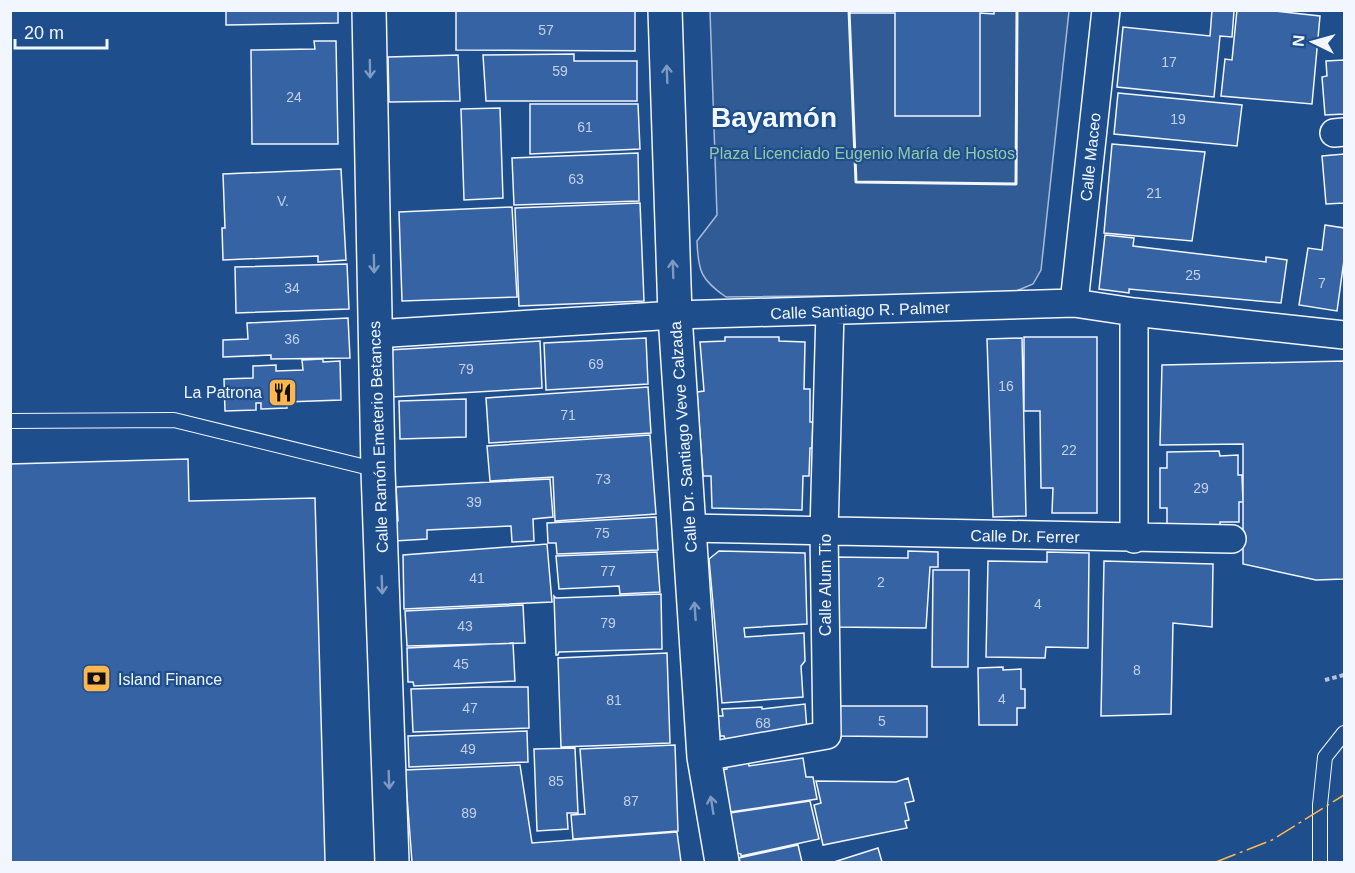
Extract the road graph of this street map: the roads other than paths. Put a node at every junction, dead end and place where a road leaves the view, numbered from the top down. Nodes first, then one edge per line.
1 (369, 10) edge
2 (665, 10) edge
3 (1106, 10) edge
4 (1074, 303) junction
5 (830, 311) junction
6 (1134, 312) junction
7 (675, 315) junction
8 (375, 334) junction
9 (1344, 335) edge
10 (10, 421) edge
11 (378, 470) junction
12 (689, 528) junction
13 (824, 532) junction
14 (1134, 539) junction
15 (1232, 539) dead end
16 (1344, 733) edge
17 (704, 756) junction
18 (392, 862) edge
19 (722, 862) edge
20 (1320, 862) edge

1 -> 8 street, Calle Ramón Emeterio Betances
7 -> 2 street, Calle Dr. Santiago Veve Calzada
3 - 4 street, Calle Maceo
4 - 5 street, Calle Santiago R. Palmer
4 - 6 street, Calle Santiago R. Palmer
5 - 7 street, Calle Santiago R. Palmer
5 - 13 street, Calle Alum Tio
6 - 9 street, Calle Santiago R. Palmer
6 - 14 street
7 - 8 street, Calle Santiago R. Palmer
7 - 12 street, Calle Dr. Santiago Veve Calzada
8 - 11 street, Calle Ramón Emeterio Betances
10 - 11 lane
11 -> 18 street, Calle Ramón Emeterio Betances
12 - 13 street, Calle Dr. Ferrer
17 -> 12 street, Calle Dr. Santiago Veve Calzada
13 - 14 street, Calle Dr. Ferrer
13 - 17 street, Calle Alum Tio
14 - 15 street, Calle Dr. Ferrer
16 - 20 lane
19 -> 17 street, Calle Dr. Santiago Veve Calzada

